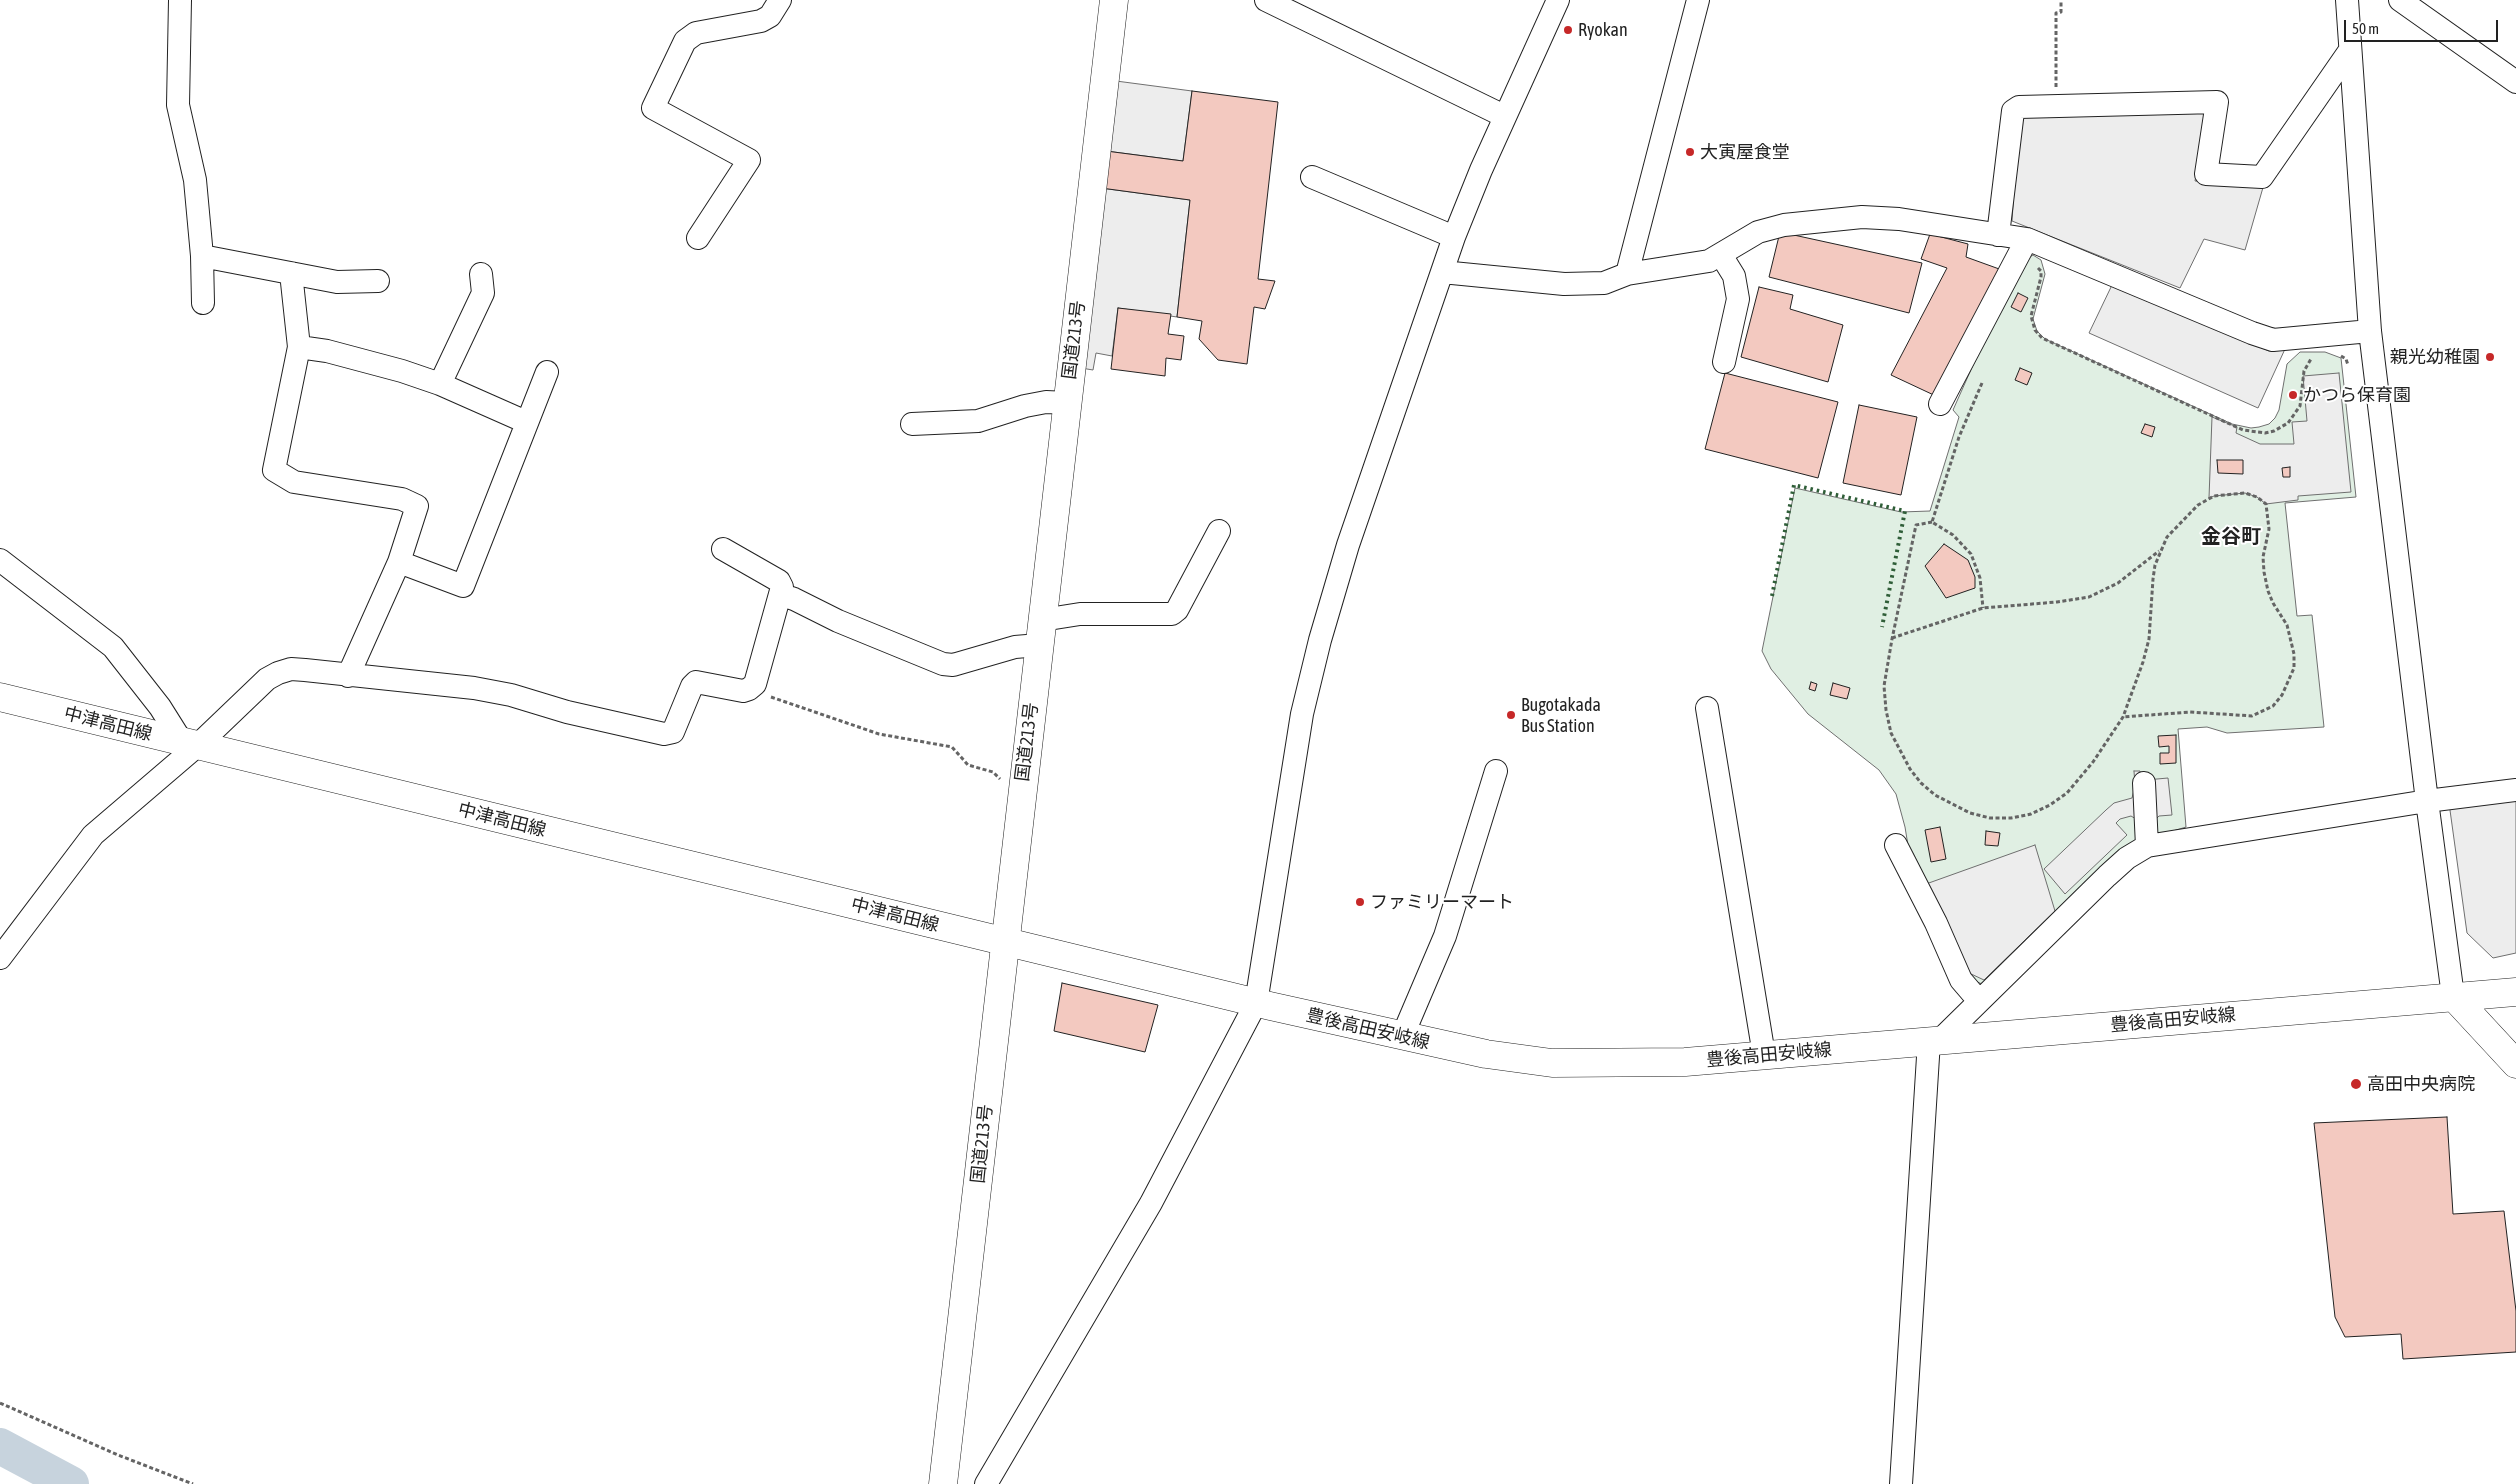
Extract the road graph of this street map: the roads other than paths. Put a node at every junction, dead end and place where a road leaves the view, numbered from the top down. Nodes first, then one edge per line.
1 (180, 0) edge
2 (780, 0) edge
3 (1114, 0) edge
4 (1266, 0) edge
5 (1558, 0) edge
6 (1698, 0) edge
7 (2347, 0) edge
8 (2400, 0) edge
9 (2350, 50) junction
10 (2516, 82) edge
11 (1504, 116) junction
12 (1312, 177) dead end
13 (1998, 235) junction
14 (698, 238) dead end
15 (1454, 238) junction
16 (2027, 239) junction
17 (1721, 255) junction
18 (202, 256) junction
19 (1442, 272) junction
20 (291, 273) junction
21 (481, 274) dead end
22 (1627, 274) junction
23 (378, 281) dead end
24 (203, 303) dead end
25 (2370, 331) junction
26 (299, 347) junction
27 (1724, 362) dead end
28 (547, 372) dead end
29 (440, 384) junction
30 (1067, 403) junction
31 (1940, 404) dead end
32 (526, 422) junction
33 (912, 424) dead end
34 (1219, 531) dead end
35 (723, 549) dead end
36 (0, 560) edge
37 (399, 562) junction
38 (780, 598) junction
39 (1040, 633) junction
40 (348, 676) junction
41 (0, 698) edge
42 (1707, 708) dead end
43 (189, 744) junction
44 (1496, 771) dead end
45 (2144, 783) dead end
46 (2516, 790) edge
47 (2427, 801) junction
48 (1896, 845) dead end
49 (2148, 846) junction
50 (1004, 942) junction
51 (0, 958) edge
52 (2516, 992) edge
53 (2453, 996) junction
54 (1979, 1002) junction
55 (1256, 1003) junction
56 (1402, 1037) junction
57 (1935, 1041) junction
58 (1764, 1055) junction
59 (2516, 1064) edge
60 (943, 1484) edge
61 (986, 1484) edge
62 (1901, 1484) edge

1 - 18 street
2 - 14 street
3 - 30 main road, 国道213号
4 - 11 street
5 - 11 street
6 - 22 street
7 - 9 street
8 - 10 street
9 - 13 street
9 - 25 street
11 - 15 street
12 - 15 street
13 - 16 street
13 - 17 street
15 - 19 street
16 - 25 street
16 - 31 street
17 - 22 street
17 - 27 street
18 - 20 street
18 - 24 street
19 - 22 street
19 - 55 street
20 - 23 street
20 - 26 street
21 - 29 street
25 - 47 street
26 - 29 street
26 - 37 street
28 - 32 street
29 - 32 street
30 - 33 street
30 - 39 main road, 国道213号
32 - 37 street
34 - 39 street
35 - 38 street
36 - 43 street
37 - 40 street
38 - 39 street
38 - 40 street
39 - 50 main road, 国道213号
40 - 43 street
41 - 43 main road, 中津高田線
42 - 58 street
43 - 50 main road, 中津高田線
43 - 51 street
44 - 56 street
45 - 49 street
46 - 47 street
47 - 49 street
47 - 53 street
48 - 54 street
49 - 54 street
50 - 55 main road, 豊後高田安岐線
50 - 60 main road, 国道213号
52 - 53 main road, 豊後高田安岐線
53 - 57 main road, 豊後高田安岐線
53 - 59 main road
54 - 57 street
55 - 56 main road, 豊後高田安岐線
55 - 61 street
56 - 58 main road, 豊後高田安岐線
57 - 58 main road, 豊後高田安岐線
57 - 62 street

